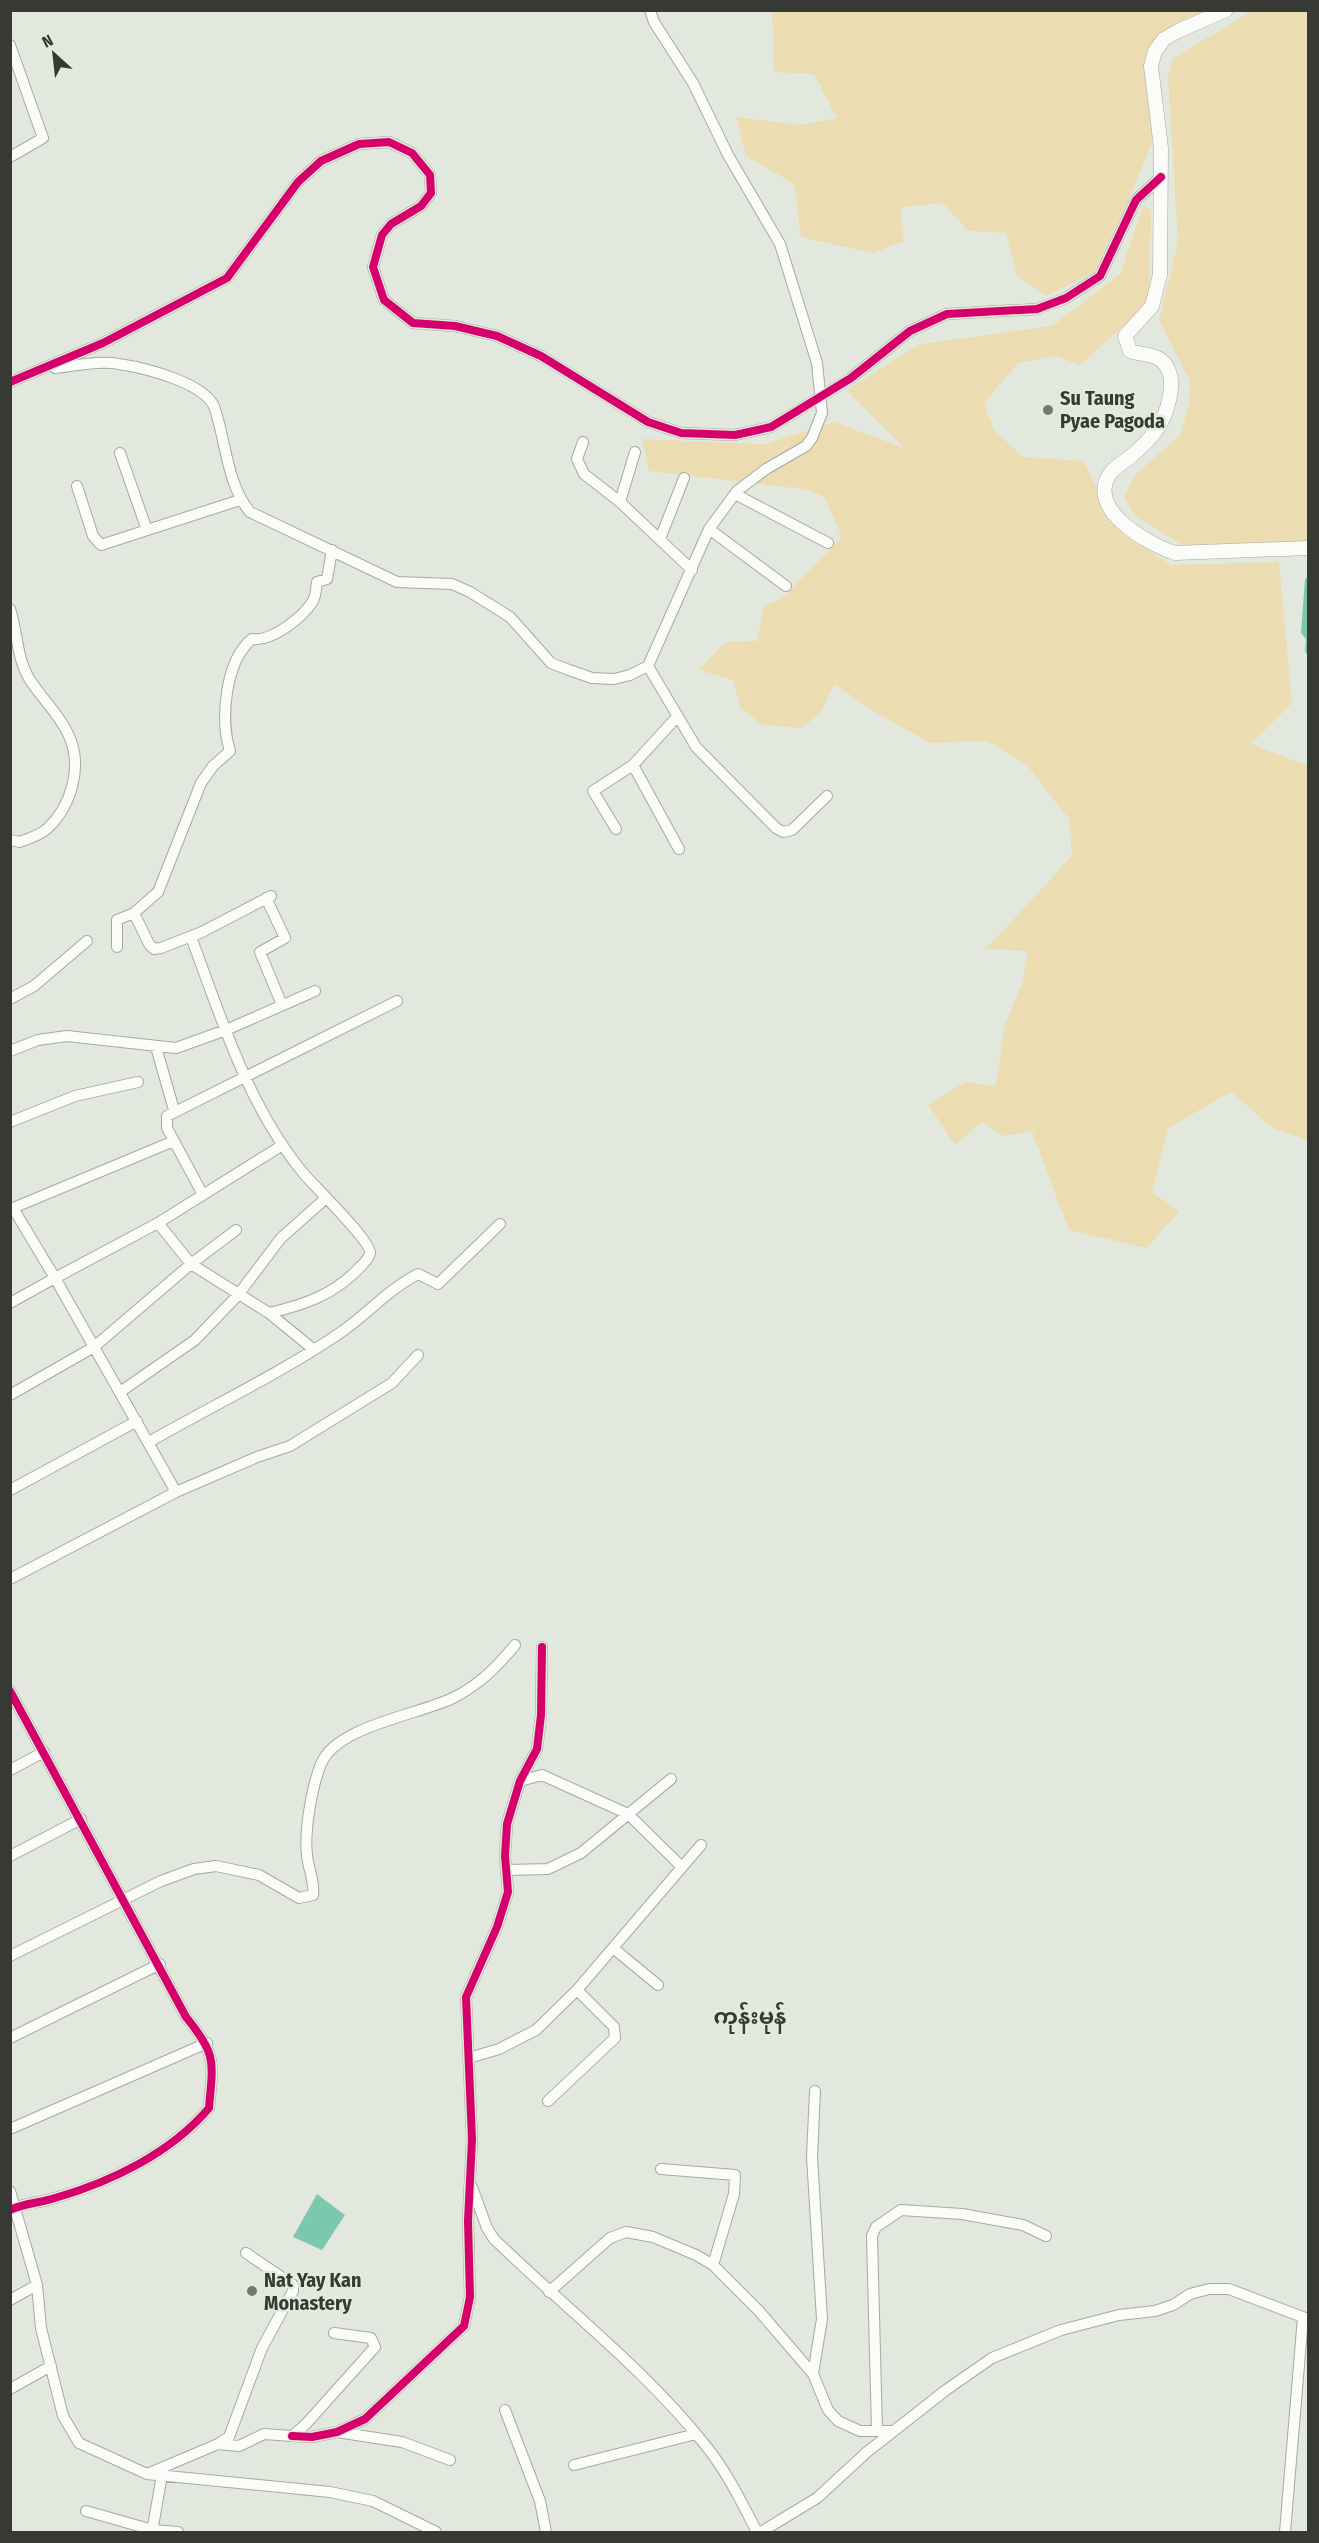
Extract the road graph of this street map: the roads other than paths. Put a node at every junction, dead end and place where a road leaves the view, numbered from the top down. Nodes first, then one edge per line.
1 (650, 10) edge
2 (1227, 10) edge
3 (10, 45) edge
4 (10, 157) edge
5 (1161, 177) junction
6 (44, 369) junction
7 (10, 382) edge
8 (820, 398) junction
9 (583, 442) dead end
10 (636, 452) dead end
11 (120, 453) dead end
12 (684, 478) dead end
13 (77, 486) dead end
14 (735, 494) junction
15 (240, 500) junction
16 (620, 502) junction
17 (709, 529) junction
18 (147, 530) junction
19 (660, 539) junction
20 (828, 543) dead end
21 (1308, 548) edge
22 (332, 550) junction
23 (692, 570) junction
24 (786, 586) dead end
25 (10, 609) edge
26 (648, 666) junction
27 (676, 718) junction
28 (633, 765) junction
29 (827, 796) dead end
30 (616, 830) dead end
31 (10, 840) edge
32 (679, 849) dead end
33 (134, 913) junction
34 (190, 937) junction
35 (87, 941) dead end
36 (117, 947) dead end
37 (315, 991) dead end
38 (10, 999) edge
39 (397, 1001) dead end
40 (282, 1005) junction
41 (226, 1030) junction
42 (156, 1047) junction
43 (10, 1051) edge
44 (246, 1077) junction
45 (138, 1082) dead end
46 (174, 1110) junction
47 (10, 1122) edge
48 (174, 1141) junction
49 (281, 1146) junction
50 (202, 1193) junction
51 (325, 1199) junction
52 (12, 1206) edge
53 (158, 1223) junction
54 (500, 1224) dead end
55 (236, 1230) dead end
56 (191, 1264) junction
57 (55, 1278) junction
58 (238, 1295) junction
59 (10, 1303) edge
60 (268, 1313) junction
61 (94, 1347) junction
62 (313, 1349) junction
63 (418, 1355) dead end
64 (120, 1392) junction
65 (10, 1395) edge
66 (137, 1421) junction
67 (149, 1442) junction
68 (10, 1490) edge
69 (176, 1492) junction
70 (10, 1579) edge
71 (516, 1645) dead end
72 (542, 1647) dead end
73 (10, 1690) edge
74 (44, 1752) junction
75 (10, 1770) edge
76 (671, 1779) dead end
77 (520, 1781) junction
78 (628, 1814) junction
79 (81, 1819) junction
80 (701, 1845) dead end
81 (10, 1856) edge
82 (682, 1868) junction
83 (506, 1870) junction
84 (125, 1900) junction
85 (613, 1948) junction
86 (10, 1956) edge
87 (160, 1964) junction
88 (658, 1985) dead end
89 (577, 1990) junction
90 (10, 2038) edge
91 (207, 2043) junction
92 (469, 2058) junction
93 (815, 2091) dead end
94 (548, 2101) dead end
95 (10, 2129) edge
96 (661, 2169) dead end
97 (470, 2181) junction
98 (10, 2191) edge
99 (14, 2208) edge
100 (1046, 2236) dead end
101 (246, 2253) dead end
102 (713, 2265) junction
103 (38, 2285) junction
104 (549, 2292) junction
105 (10, 2300) edge
106 (1306, 2318) edge
107 (334, 2333) dead end
108 (51, 2366) junction
109 (813, 2374) junction
110 (10, 2389) edge
111 (505, 2410) dead end
112 (877, 2431) junction
113 (894, 2431) junction
114 (337, 2432) junction
115 (696, 2434) junction
116 (292, 2436) junction
117 (218, 2444) junction
118 (450, 2460) dead end
119 (574, 2465) dead end
120 (147, 2474) junction
121 (162, 2475) junction
122 (87, 2511) dead end
123 (153, 2531) edge
124 (178, 2532) edge
125 (436, 2532) edge
126 (546, 2532) edge
127 (759, 2532) edge
128 (1285, 2532) edge

1 - 8 street
2 - 5 main road
3 - 4 street
5 - 8 street
5 - 21 main road
6 - 7 street
6 - 8 street
6 - 15 street
8 - 14 street
9 - 16 street
10 - 16 street
11 - 18 street
12 - 19 street
13 - 18 street
14 - 17 street
14 - 20 street
15 - 18 street
15 - 22 street
16 - 19 street
17 - 23 street
17 - 24 street
19 - 23 street
22 - 26 street
22 - 33 street
23 - 26 street
25 - 31 street
26 - 27 street
27 - 28 street
27 - 29 street
28 - 30 street
28 - 32 street
33 - 34 street
33 - 36 street
34 - 40 street
34 - 41 street
35 - 38 street
37 - 40 street
39 - 44 street
40 - 41 street
41 - 42 street
41 - 44 street
42 - 43 street
42 - 46 street
44 - 46 street
44 - 49 street
45 - 47 street
46 - 48 street
48 - 50 street
48 - 52 street
49 - 50 street
49 - 51 street
50 - 53 street
51 - 58 street
51 - 60 street
52 - 57 street
53 - 56 street
53 - 57 street
54 - 62 street
55 - 56 street
56 - 58 street
56 - 61 street
57 - 59 street
57 - 61 street
58 - 60 street
58 - 64 street
60 - 62 street
61 - 64 street
61 - 65 street
62 - 67 street
63 - 69 street
64 - 66 street
66 - 67 street
66 - 68 street
67 - 69 street
69 - 70 street
71 - 84 street
72 - 77 street
73 - 74 street
74 - 75 street
74 - 79 street
76 - 78 street
77 - 78 street
77 - 83 street
78 - 82 street
78 - 83 street
79 - 81 street
79 - 84 street
80 - 82 street
82 - 85 street
83 - 92 street
84 - 86 street
84 - 87 street
85 - 88 street
85 - 89 street
87 - 90 street
87 - 91 street
89 - 92 street
89 - 94 street
91 - 95 street
91 - 99 street
92 - 97 street
93 - 109 street
96 - 102 street
97 - 104 street
97 - 114 street
98 - 99 street
99 - 103 street
100 - 112 street
101 - 117 street
102 - 104 street
102 - 109 street
103 - 105 street
103 - 108 street
104 - 115 street
106 - 113 street
106 - 128 street
107 - 116 street
108 - 110 street
108 - 120 street
109 - 112 street
111 - 126 street
112 - 113 street
113 - 127 street
114 - 116 street
114 - 118 street
115 - 119 street
115 - 127 street
116 - 117 street
117 - 120 street
120 - 121 street
121 - 123 street
121 - 125 street
122 - 123 street
123 - 124 street

